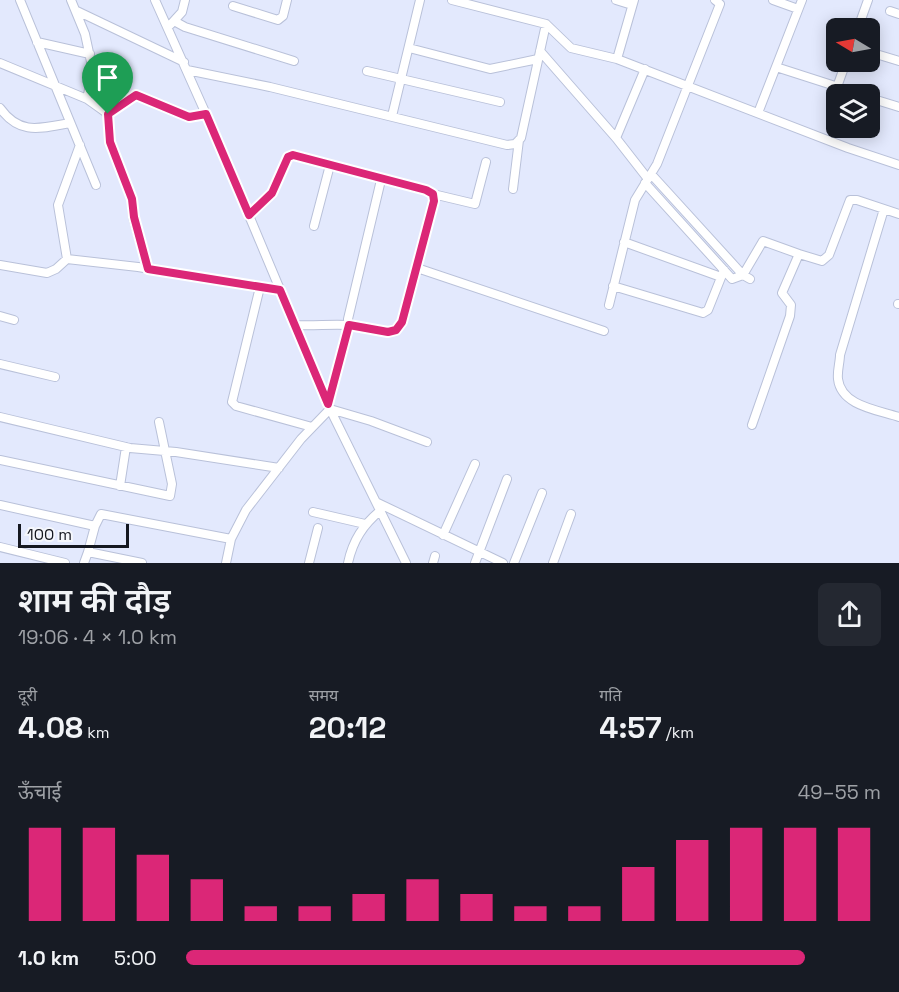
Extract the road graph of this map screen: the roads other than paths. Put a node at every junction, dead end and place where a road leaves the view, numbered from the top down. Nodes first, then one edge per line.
1 (20, 0) edge
2 (71, 0) edge
3 (155, 0) edge
4 (185, 0) edge
5 (287, 0) edge
6 (420, 0) edge
7 (452, 0) edge
8 (616, 0) edge
9 (715, 0) edge
10 (773, 0) edge
11 (802, 0) edge
12 (868, 0) edge
13 (633, 3) edge
14 (233, 6) dead end
15 (798, 9) junction
16 (77, 11) junction
17 (890, 11) dead end
18 (899, 14) edge
19 (862, 18) edge
20 (174, 21) junction
21 (546, 24) junction
22 (168, 27) junction
23 (37, 42) junction
24 (409, 48) junction
25 (90, 54) junction
26 (539, 55) junction
27 (880, 55) edge
28 (618, 59) junction
29 (294, 61) dead end
30 (899, 61) edge
31 (0, 63) edge
32 (185, 66) junction
33 (776, 67) junction
34 (645, 69) junction
35 (367, 71) dead end
36 (402, 80) junction
37 (828, 84) edge
38 (55, 85) junction
39 (688, 86) junction
40 (87, 99) junction
41 (880, 101) edge
42 (500, 102) dead end
43 (899, 107) edge
44 (0, 108) edge
45 (758, 113) junction
46 (108, 114) junction
47 (206, 114) junction
48 (392, 116) junction
49 (70, 123) junction
50 (616, 138) junction
51 (519, 140) junction
52 (80, 145) junction
53 (486, 162) dead end
54 (330, 165) junction
55 (899, 165) edge
56 (648, 179) junction
57 (381, 180) junction
58 (96, 185) dead end
59 (513, 189) dead end
60 (433, 194) junction
61 (884, 208) junction
62 (899, 214) edge
63 (249, 215) junction
64 (314, 226) dead end
65 (624, 242) junction
66 (799, 254) junction
67 (67, 260) junction
68 (0, 265) edge
69 (417, 268) junction
70 (148, 269) junction
71 (722, 274) junction
72 (746, 277) junction
73 (613, 286) junction
74 (260, 287) junction
75 (280, 290) junction
76 (609, 305) dead end
77 (0, 316) edge
78 (14, 320) dead end
79 (295, 325) junction
80 (349, 325) junction
81 (604, 331) dead end
82 (0, 364) edge
83 (55, 377) dead end
84 (329, 406) junction
85 (0, 417) edge
86 (899, 417) edge
87 (159, 422) dead end
88 (752, 425) dead end
89 (312, 427) junction
90 (427, 442) dead end
91 (126, 447) junction
92 (165, 451) junction
93 (0, 460) edge
94 (475, 464) dead end
95 (279, 468) junction
96 (507, 479) dead end
97 (120, 486) junction
98 (542, 493) dead end
99 (0, 505) edge
100 (379, 507) junction
101 (313, 512) dead end
102 (571, 514) dead end
103 (365, 524) junction
104 (95, 526) junction
105 (318, 528) dead end
106 (443, 535) junction
107 (231, 539) junction
108 (0, 547) edge
109 (88, 552) junction
110 (479, 552) junction
111 (65, 563) edge
112 (84, 563) edge
113 (142, 563) edge
114 (226, 563) edge
115 (309, 563) edge
116 (348, 563) edge
117 (406, 563) edge
118 (475, 563) edge
119 (503, 563) edge
120 (514, 563) edge
121 (553, 563) edge

1 - 23 street
2 - 16 street
3 - 22 street
4 - 20 street
5 - 14 street
6 - 24 street
7 - 21 street
8 - 13 street
9 - 39 street
10 - 15 street
11 - 15 street
12 - 19 street
13 - 28 street
15 - 33 street
16 - 25 street
16 - 32 street
17 - 18 street
20 - 22 street
20 - 29 street
21 - 26 street
21 - 28 street
22 - 32 street
23 - 25 street
23 - 38 street
24 - 26 street
24 - 36 street
25 - 40 street
26 - 50 street
26 - 51 street
27 - 30 street
28 - 34 street
31 - 38 street
32 - 47 street
32 - 48 street
33 - 37 street
33 - 45 street
34 - 39 street
34 - 50 street
35 - 36 street
36 - 42 street
36 - 48 street
38 - 40 street
38 - 49 street
39 - 45 street
39 - 56 street
40 - 46 street
41 - 43 street
44 - 49 street
45 - 55 street
46 - 47 street
46 - 70 street
47 - 63 street
48 - 51 street
49 - 52 street
50 - 56 street
51 - 59 street
52 - 58 street
52 - 67 street
53 - 60 street
54 - 57 street
54 - 63 street
54 - 64 street
56 - 65 street
56 - 71 street
56 - 72 street
57 - 60 street
57 - 80 street
60 - 69 street
61 - 62 street
61 - 66 street
61 - 86 street
63 - 75 street
65 - 71 street
65 - 73 street
66 - 72 street
66 - 88 street
67 - 68 street
67 - 70 street
69 - 80 street
69 - 81 street
70 - 74 street
71 - 72 street
71 - 73 street
73 - 76 street
74 - 75 street
74 - 89 street
75 - 79 street
77 - 78 street
79 - 80 street
79 - 84 street
80 - 84 street
82 - 83 street
84 - 89 street
84 - 90 street
84 - 100 street
85 - 91 street
87 - 92 street
89 - 95 street
91 - 92 street
91 - 97 street
92 - 95 street
92 - 97 street
93 - 97 street
94 - 106 street
95 - 107 street
96 - 110 street
98 - 120 street
99 - 104 street
100 - 103 street
100 - 106 street
100 - 117 street
101 - 103 street
102 - 121 street
103 - 116 street
104 - 107 street
104 - 109 street
105 - 115 street
106 - 110 street
107 - 114 street
108 - 111 street
109 - 112 street
109 - 113 street
110 - 118 street
110 - 119 street

